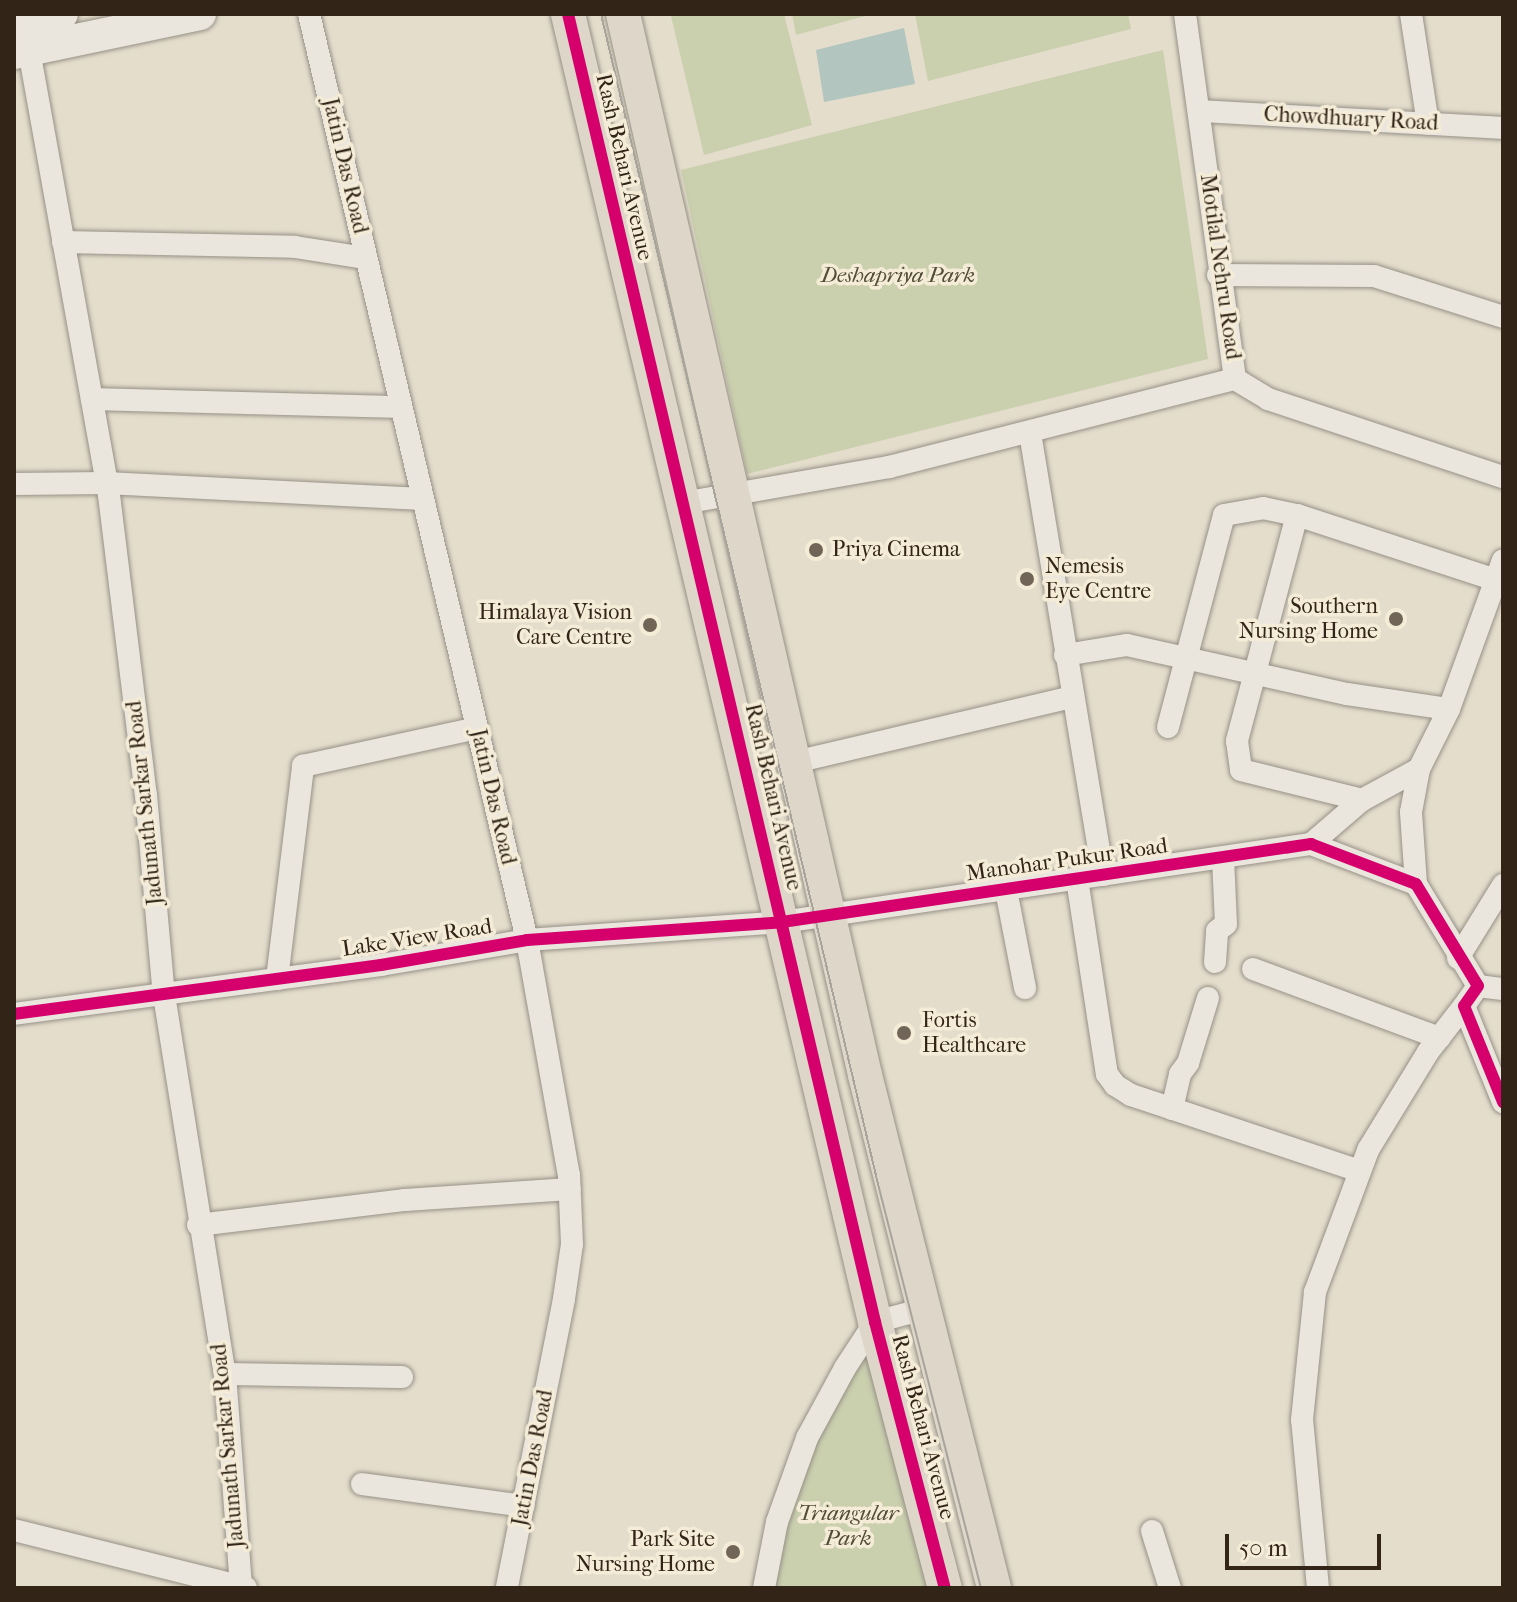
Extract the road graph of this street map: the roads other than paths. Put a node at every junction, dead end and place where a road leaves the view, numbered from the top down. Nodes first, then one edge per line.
1 (62, 14) edge
2 (200, 14) edge
3 (309, 14) edge
4 (568, 14) edge
5 (623, 14) edge
6 (1185, 14) edge
7 (1411, 14) edge
8 (20, 38) edge
9 (1200, 111) junction
10 (1428, 124) junction
11 (1503, 128) edge
12 (63, 242) junction
13 (366, 258) junction
14 (1218, 275) junction
15 (1503, 317) edge
16 (1235, 379) junction
17 (92, 399) junction
18 (401, 407) junction
19 (1030, 433) junction
20 (1503, 477) edge
21 (106, 483) junction
22 (14, 484) edge
23 (734, 494) junction
24 (423, 499) junction
25 (683, 503) junction
26 (1297, 515) junction
27 (1498, 569) edge
28 (1065, 655) junction
29 (1188, 656) junction
30 (1253, 674) junction
31 (1072, 697) junction
32 (1449, 709) junction
33 (1168, 727) dead end
34 (477, 728) junction
35 (795, 762) junction
36 (1419, 769) junction
37 (1362, 800) junction
38 (1311, 844) junction
39 (1223, 858) junction
40 (1103, 875) junction
41 (1077, 879) junction
42 (1416, 884) junction
43 (1503, 885) edge
44 (1006, 890) junction
45 (828, 914) junction
46 (782, 922) junction
47 (527, 940) junction
48 (1458, 958) junction
49 (1215, 962) dead end
50 (1253, 969) dead end
51 (277, 979) junction
52 (1478, 986) junction
53 (1025, 988) dead end
54 (1503, 989) edge
55 (164, 995) junction
56 (1208, 998) dead end
57 (1464, 1006) junction
58 (14, 1014) edge
59 (1440, 1038) junction
60 (1503, 1102) edge
61 (1172, 1109) junction
62 (1359, 1171) junction
63 (570, 1189) junction
64 (198, 1225) junction
65 (924, 1309) junction
66 (875, 1322) junction
67 (225, 1374) junction
68 (402, 1377) dead end
69 (362, 1484) dead end
70 (524, 1506) junction
71 (14, 1530) edge
72 (1152, 1531) dead end
73 (242, 1588) edge
74 (507, 1588) edge
75 (764, 1588) edge
76 (945, 1588) edge
77 (994, 1588) edge
78 (1170, 1588) edge
79 (1318, 1588) edge

1 - 8 main road
2 - 8 main road
3 - 13 street, Jatin Das Road
4 - 25 main road, Rash Behari Avenue
5 - 23 main road, Rash Behari Avenue
6 - 9 street, Motilal Nehru Road
7 - 10 street
8 - 12 street, Jadunath Sarkar Road
9 - 10 street, Chowdhuary Road
9 - 14 street, Motilal Nehru Road
10 - 11 street, Chowdhuary Road
12 - 13 street
12 - 17 street, Jadunath Sarkar Road
13 - 18 street, Jatin Das Road
14 - 15 street
14 - 16 street, Motilal Nehru Road
16 - 19 street
16 - 20 street, Motilal Nehru Road
17 - 18 street
17 - 21 street, Jadunath Sarkar Road
18 - 24 street, Jatin Das Road
19 - 23 street
19 - 28 street
21 - 22 street
21 - 24 street
21 - 55 street, Jadunath Sarkar Road
23 - 25 street
23 - 35 main road, Rash Behari Avenue
24 - 34 street, Jatin Das Road
25 - 46 main road, Rash Behari Avenue
26 - 27 street
26 - 29 street
26 - 30 street
27 - 32 street
28 - 29 street
28 - 31 street
29 - 30 street
29 - 33 street
30 - 32 street
30 - 37 street
31 - 35 street
31 - 40 street
32 - 36 street
34 - 47 street, Jatin Das Road
34 - 51 street
35 - 45 main road, Rash Behari Avenue
36 - 37 street
36 - 42 street
37 - 38 street
38 - 39 street, Manohar Pukur Road
38 - 42 street
39 - 40 street, Manohar Pukur Road
39 - 49 street
40 - 41 street, Manohar Pukur Road
41 - 44 street, Manohar Pukur Road
41 - 61 street
42 - 48 street
43 - 48 street
44 - 45 street, Manohar Pukur Road
44 - 53 street
45 - 46 street, Lake View Road
45 - 65 main road, Rash Behari Avenue
46 - 47 street, Lake View Road
46 - 66 main road, Rash Behari Avenue
47 - 51 street, Lake View Road
47 - 63 street, Jatin Das Road
48 - 52 street
50 - 59 street
51 - 55 street, Lake View Road
52 - 54 street
52 - 57 street
55 - 58 street, Lake View Road
55 - 64 street, Jadunath Sarkar Road
56 - 61 street
57 - 59 street
57 - 60 street
59 - 62 street
61 - 62 street
62 - 79 street
63 - 64 street
63 - 70 street, Jatin Das Road
64 - 67 street, Jadunath Sarkar Road
65 - 66 street
65 - 77 main road, Rash Behari Avenue
66 - 75 street
66 - 76 main road, Rash Behari Avenue
67 - 68 street
67 - 73 street, Jadunath Sarkar Road
69 - 70 street
70 - 74 street, Jatin Das Road
71 - 73 street
72 - 78 street

